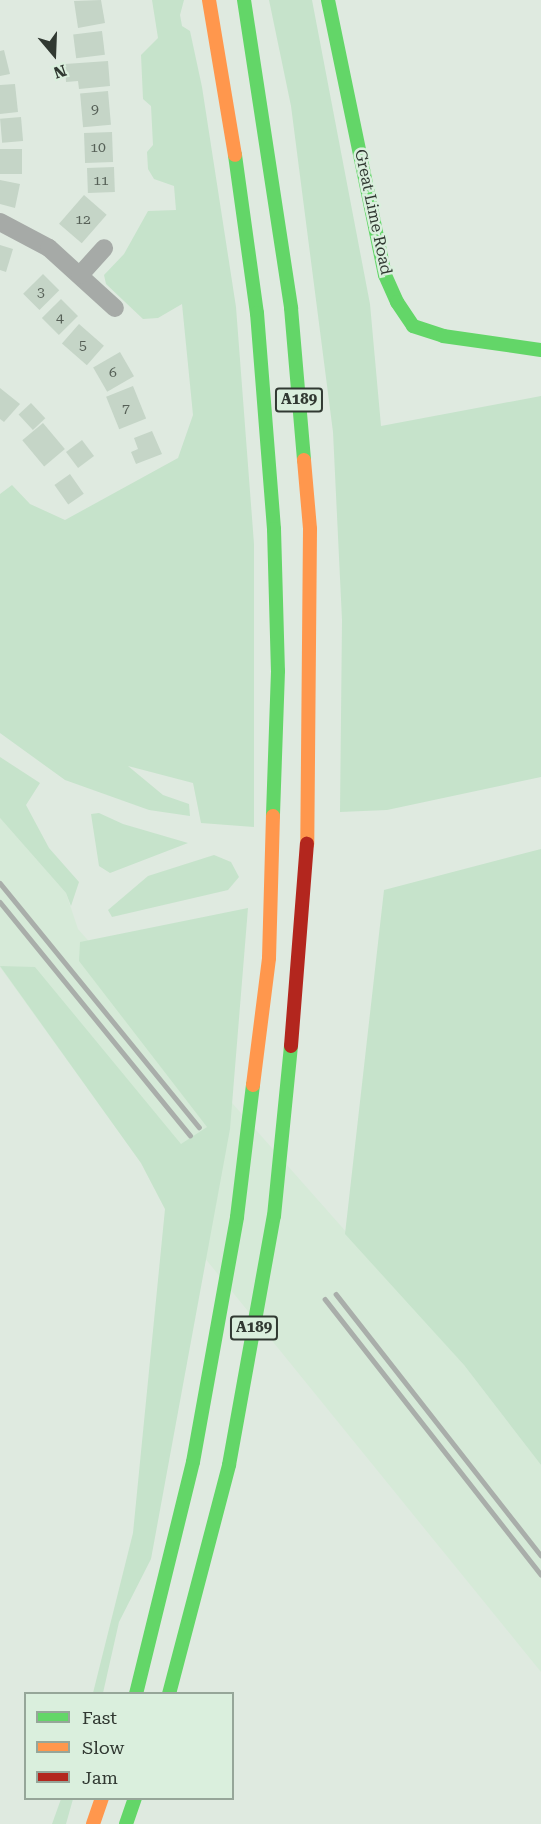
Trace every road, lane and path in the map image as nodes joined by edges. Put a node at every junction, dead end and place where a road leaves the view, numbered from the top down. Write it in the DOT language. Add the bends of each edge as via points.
graph roads {
  1 [pos="209,0"];
  2 [pos="244,0"];
  3 [pos="328,0"];
  4 [pos="0,222"];
  5 [pos="104,248"];
  6 [pos="80,275"];
  7 [pos="115,308"];
  8 [pos="541,350"];
  9 [pos="136,1692"];
  10 [pos="170,1692"];
  11 [pos="101,1800"];
  12 [pos="134,1800"];
  13 [pos="93,1824"];
  14 [pos="126,1824"];
  1 -- 9 [label="main road, A189" via="224,76 257,313 274,541 278,671 269,958 237,1217 193,1462"];
  2 -- 10 [label="main road, A189" via="258,68 291,308 310,529 309,803 300,956 274,1216 229,1465"];
  3 -- 8 [label="main road, Great Lime Road" via="386,275 397,302 413,326 433,333"];
  4 -- 6 [label="street" via="41,243"];
  5 -- 6 [label="street"];
  6 -- 7 [label="street"];
  11 -- 13 [label="main road"];
  12 -- 14 [label="main road"];
}
